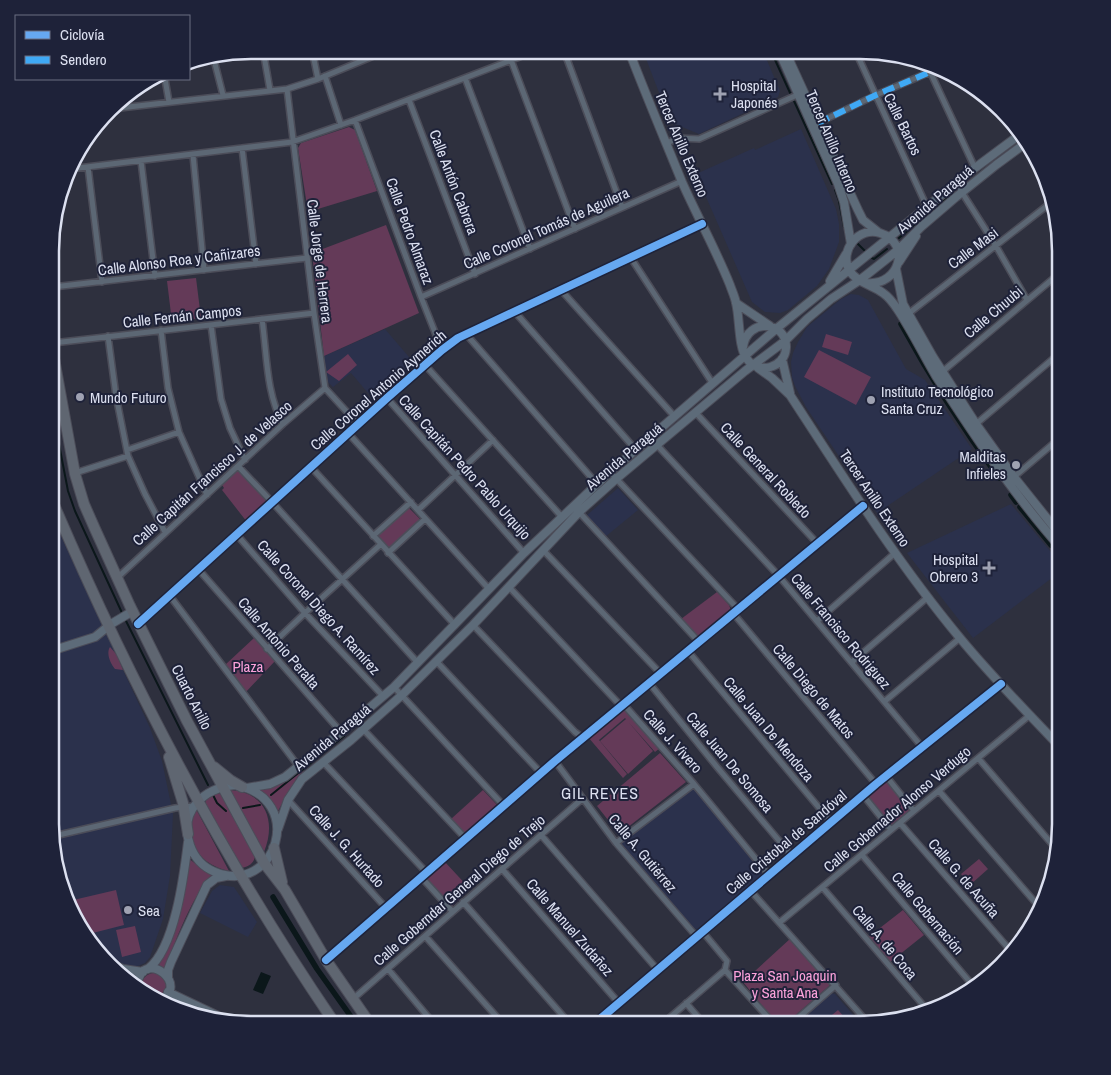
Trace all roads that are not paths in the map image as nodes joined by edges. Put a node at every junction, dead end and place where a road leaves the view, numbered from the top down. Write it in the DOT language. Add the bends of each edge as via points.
graph roads {
  1 [pos="265,59"];
  2 [pos="314,59"];
  3 [pos="365,59"];
  4 [pos="567,59"];
  5 [pos="632,59"];
  6 [pos="785,59"];
  7 [pos="786,59"];
  8 [pos="859,59"];
  9 [pos="512,60"];
  10 [pos="214,62"];
  11 [pos="930,72"];
  12 [pos="325,76"];
  13 [pos="318,78"];
  14 [pos="465,78"];
  15 [pos="164,80"];
  16 [pos="287,89"];
  17 [pos="270,90"];
  18 [pos="223,95"];
  19 [pos="797,95"];
  20 [pos="876,95"];
  21 [pos="409,100"];
  22 [pos="169,102"];
  23 [pos="123,107"];
  24 [pos="355,120"];
  25 [pos="818,123"];
  26 [pos="341,125"];
  27 [pos="1016,138"];
  28 [pos="292,142"];
  29 [pos="667,143"];
  30 [pos="1021,146"];
  31 [pos="242,148"];
  32 [pos="830,150"];
  33 [pos="193,155"];
  34 [pos="141,161"];
  35 [pos="88,166"];
  36 [pos="77,167"];
  37 [pos="975,168"];
  38 [pos="682,181"];
  39 [pos="956,183"];
  40 [pos="963,192"];
  41 [pos="927,206"];
  42 [pos="1047,206"];
  43 [pos="622,207"];
  44 [pos="702,224"];
  45 [pos="921,227"];
  46 [pos="575,229"];
  47 [pos="878,232"];
  48 [pos="889,238"];
  49 [pos="996,246"];
  50 [pos="849,247"];
  51 [pos="530,248"];
  52 [pos="898,250"];
  53 [pos="307,258"];
  54 [pos="631,258"];
  55 [pos="256,264"];
  56 [pos="897,266"];
  57 [pos="204,270"];
  58 [pos="849,270"];
  59 [pos="475,274"];
  60 [pos="155,276"];
  61 [pos="1052,279"];
  62 [pos="102,282"];
  63 [pos="866,283"];
  64 [pos="852,285"];
  65 [pos="59,287"];
  66 [pos="826,288"];
  67 [pos="561,290"];
  68 [pos="421,297"];
  69 [pos="1027,300"];
  70 [pos="736,302"];
  71 [pos="314,312"];
  72 [pos="515,312"];
  73 [pos="908,314"];
  74 [pos="262,319"];
  75 [pos="211,325"];
  76 [pos="773,327"];
  77 [pos="161,330"];
  78 [pos="466,334"];
  79 [pos="108,336"];
  80 [pos="785,341"];
  81 [pos="59,342"];
  82 [pos="743,347"];
  83 [pos="442,350"];
  84 [pos="921,351"];
  85 [pos="744,355"];
  86 [pos="782,359"];
  87 [pos="1052,360"];
  88 [pos="425,365"];
  89 [pos="756,367"];
  90 [pos="942,372"];
  91 [pos="713,384"];
  92 [pos="59,386"];
  93 [pos="325,388"];
  94 [pos="790,395"];
  95 [pos="387,398"];
  96 [pos="696,413"];
  97 [pos="675,417"];
  98 [pos="284,424"];
  99 [pos="358,424"];
  100 [pos="976,424"];
  101 [pos="179,432"];
  102 [pos="350,434"];
  103 [pos="493,440"];
  104 [pos="988,440"];
  105 [pos="657,445"];
  106 [pos="1052,445"];
  107 [pos="636,450"];
  108 [pos="127,453"];
  109 [pos="245,460"];
  110 [pos="238,466"];
  111 [pos="311,467"];
  112 [pos="610,472"];
  113 [pos="75,474"];
  114 [pos="455,476"];
  115 [pos="1014,477"];
  116 [pos="616,479"];
  117 [pos="597,484"];
  118 [pos="207,495"];
  119 [pos="1023,501"];
  120 [pos="272,502"];
  121 [pos="411,502"];
  122 [pos="863,506"];
  123 [pos="418,510"];
  124 [pos="579,512"];
  125 [pos="59,514"];
  126 [pos="562,517"];
  127 [pos="425,519"];
  128 [pos="1052,525"];
  129 [pos="1052,526"];
  130 [pos="166,532"];
  131 [pos="237,535"];
  132 [pos="373,536"];
  133 [pos="1052,537"];
  134 [pos="817,543"];
  135 [pos="380,545"];
  136 [pos="543,550"];
  137 [pos="388,553"];
  138 [pos="524,553"];
  139 [pos="896,553"];
  140 [pos="199,570"];
  141 [pos="778,575"];
  142 [pos="117,578"];
  143 [pos="342,580"];
  144 [pos="509,587"];
  145 [pos="489,589"];
  146 [pos="170,596"];
  147 [pos="928,597"];
  148 [pos="738,609"];
  149 [pos="305,612"];
  150 [pos="733,613"];
  151 [pos="128,614"];
  152 [pos="817,621"];
  153 [pos="112,623"];
  154 [pos="138,624"];
  155 [pos="455,625"];
  156 [pos="473,625"];
  157 [pos="960,638"];
  158 [pos="700,642"];
  159 [pos="59,648"];
  160 [pos="267,649"];
  161 [pos="688,651"];
  162 [pos="436,661"];
  163 [pos="852,662"];
  164 [pos="418,663"];
  165 [pos="661,674"];
  166 [pos="650,684"];
  167 [pos="1001,684"];
  168 [pos="394,686"];
  169 [pos="402,695"];
  170 [pos="383,696"];
  171 [pos="885,702"];
  172 [pos="621,706"];
  173 [pos="1030,715"];
  174 [pos="363,729"];
  175 [pos="341,732"];
  176 [pos="164,737"];
  177 [pos="583,738"];
  178 [pos="1052,738"];
  179 [pos="922,748"];
  180 [pos="978,758"];
  181 [pos="555,761"];
  182 [pos="323,762"];
  183 [pos="210,764"];
  184 [pos="299,767"];
  185 [pos="541,773"];
  186 [pos="886,776"];
  187 [pos="694,784"];
  188 [pos="876,784"];
  189 [pos="223,786"];
  190 [pos="244,787"];
  191 [pos="939,791"];
  192 [pos="863,795"];
  193 [pos="582,799"];
  194 [pos="288,800"];
  195 [pos="192,804"];
  196 [pos="503,805"];
  197 [pos="914,811"];
  198 [pos="831,822"];
  199 [pos="900,823"];
  200 [pos="278,829"];
  201 [pos="891,830"];
  202 [pos="59,835"];
  203 [pos="541,835"];
  204 [pos="188,836"];
  205 [pos="466,839"];
  206 [pos="616,843"];
  207 [pos="1051,844"];
  208 [pos="274,848"];
  209 [pos="862,855"];
  210 [pos="792,856"];
  211 [pos="264,863"];
  212 [pos="502,869"];
  213 [pos="427,873"];
  214 [pos="229,875"];
  215 [pos="240,875"];
  216 [pos="769,875"];
  217 [pos="422,878"];
  218 [pos="823,888"];
  219 [pos="285,890"];
  220 [pos="750,890"];
  221 [pos="463,902"];
  222 [pos="1035,904"];
  223 [pos="387,909"];
  224 [pos="452,911"];
  225 [pos="780,922"];
  226 [pos="702,931"];
  227 [pos="425,936"];
  228 [pos="696,936"];
  229 [pos="1008,947"];
  230 [pos="326,960"];
  231 [pos="388,969"];
  232 [pos="657,969"];
  233 [pos="125,970"];
  234 [pos="725,970"];
  235 [pos="146,971"];
  236 [pos="168,978"];
  237 [pos="138,980"];
  238 [pos="970,982"];
  239 [pos="836,985"];
  240 [pos="168,992"];
  241 [pos="165,997"];
  242 [pos="353,999"];
  243 [pos="618,1002"];
  244 [pos="686,1003"];
  245 [pos="923,1006"];
  246 [pos="211,1012"];
  247 [pos="330,1016"];
  248 [pos="365,1016"];
  249 [pos="427,1016"];
  250 [pos="496,1016"];
  251 [pos="563,1016"];
  252 [pos="602,1016"];
  253 [pos="671,1016"];
  254 [pos="697,1016"];
  255 [pos="767,1016"];
  256 [pos="800,1016"];
  257 [pos="862,1016"];
  1 -- 17 [label="street"];
  2 -- 13 [label="street"];
  3 -- 12 [label="street"];
  4 -- 43 [label="street"];
  5 -- 29 [label="main road, Tercer Anillo Externo"];
  6 -- 19 [label="main road, Tercer Anillo Interno"];
  7 -- 25 [label="main road, Tercer Anillo Interno"];
  8 -- 20 [label="street, Calle Bartos"];
  9 -- 14 [label="street"];
  9 -- 46 [label="street"];
  10 -- 18 [label="street"];
  11 -- 20 [label="street"];
  11 -- 37 [label="street"];
  12 -- 13 [label="street"];
  12 -- 26 [label="street"];
  13 -- 16 [label="street"];
  14 -- 21 [label="street"];
  14 -- 51 [label="street"];
  15 -- 22 [label="street"];
  16 -- 17 [label="street"];
  16 -- 28 [label="street, Calle Jorge de Herrera"];
  17 -- 18 [label="street"];
  18 -- 22 [label="street"];
  19 -- 29 [label="street" via="699,139 678,138"];
  19 -- 32 [label="main road" via="804,100"];
  19 -- 50 [label="main road, Tercer Anillo Interno" via="838,184 844,202"];
  20 -- 25 [label="street"];
  20 -- 41 [label="street, Calle Bartos"];
  21 -- 24 [label="street"];
  21 -- 59 [label="street, Calle Antón Cabrera"];
  22 -- 23 [label="street"];
  24 -- 26 [label="street"];
  24 -- 68 [label="street, Calle Pedro Almaraz"];
  25 -- 32 [label="main road, Tercer Anillo Interno"];
  26 -- 28 [label="street"];
  27 -- 37 [label="main road, Avenida Paraguá"];
  28 -- 31 [label="street"];
  28 -- 53 [label="street, Calle Jorge de Herrera"];
  29 -- 38 [label="main road, Tercer Anillo Externo"];
  30 -- 40 [label="main road, Avenida Paraguá"];
  31 -- 33 [label="street"];
  31 -- 55 [label="street"];
  32 -- 47 [label="main road, Tercer Anillo Interno" via="863,220"];
  33 -- 34 [label="street"];
  33 -- 57 [label="street"];
  34 -- 35 [label="street"];
  34 -- 60 [label="street"];
  35 -- 36 [label="street"];
  35 -- 62 [label="street"];
  37 -- 39 [label="main road, Avenida Paraguá"];
  38 -- 43 [label="street, Calle Coronel Tomás de Aguilera"];
  38 -- 44 [label="main road, Tercer Anillo Externo"];
  39 -- 40 [label="street"];
  39 -- 41 [label="main road, Avenida Paraguá"];
  40 -- 45 [label="main road, Avenida Paraguá"];
  40 -- 49 [label="street"];
  41 -- 48 [label="main road, Avenida Paraguá"];
  42 -- 49 [label="street, Calle Masi"];
  43 -- 46 [label="street, Calle Coronel Tomás de Aguilera"];
  44 -- 54 [label="street, Calle Coronel Antonio Aymerich"];
  44 -- 70 [label="main road, Tercer Anillo Externo"];
  45 -- 52 [label="main road, Avenida Paraguá"];
  45 -- 56 [label="main road"];
  46 -- 51 [label="street, Calle Coronel Tomás de Aguilera"];
  47 -- 48 [label="main road, Tercer Anillo Interno"];
  47 -- 50 [label="main road" via="862,234"];
  48 -- 52 [label="main road, Tercer Anillo Interno"];
  48 -- 58 [label="main road, Avenida Paraguá"];
  49 -- 69 [label="street"];
  49 -- 73 [label="street, Calle Masi"];
  50 -- 58 [label="main road, Tercer Anillo Interno" via="846,257"];
  50 -- 66 [label="main road"];
  51 -- 59 [label="street, Calle Coronel Tomás de Aguilera"];
  52 -- 56 [label="main road"];
  52 -- 63 [label="main road, Avenida Paraguá"];
  53 -- 55 [label="street, Calle Alonso Roa y Cañizares"];
  53 -- 71 [label="street, Calle Jorge de Herrera"];
  54 -- 67 [label="street, Calle Coronel Antonio Aymerich"];
  54 -- 91 [label="street"];
  55 -- 57 [label="street, Calle Alonso Roa y Cañizares"];
  56 -- 63 [label="main road" via="892,275 881,283"];
  56 -- 73 [label="main road" via="899,290"];
  57 -- 60 [label="street, Calle Alonso Roa y Cañizares"];
  58 -- 63 [label="main road"];
  58 -- 66 [label="main road, Avenida Paraguá"];
  59 -- 68 [label="street, Calle Coronel Tomás de Aguilera"];
  60 -- 62 [label="street, Calle Alonso Roa y Cañizares"];
  61 -- 69 [label="street, Calle Chuubi"];
  62 -- 65 [label="street, Calle Alonso Roa y Cañizares"];
  63 -- 64 [label="main road"];
  63 -- 64 [label="main road, Avenida Paraguá"];
  63 -- 84 [label="main road" via="888,297"];
  64 -- 80 [label="main road, Avenida Paraguá" via="806,319"];
  66 -- 76 [label="main road, Avenida Paraguá"];
  67 -- 72 [label="street, Calle Coronel Antonio Aymerich"];
  67 -- 97 [label="street"];
  68 -- 83 [label="street, Calle Pedro Almaraz"];
  69 -- 90 [label="street, Calle Chuubi"];
  70 -- 76 [label="main road"];
  70 -- 82 [label="main road, Tercer Anillo Externo"];
  71 -- 74 [label="street, Calle Fernán Campos"];
  71 -- 93 [label="street, Calle Jorge de Herrera"];
  72 -- 78 [label="street, Calle Coronel Antonio Aymerich"];
  72 -- 107 [label="street"];
  73 -- 90 [label="main road"];
  74 -- 75 [label="street, Calle Fernán Campos"];
  74 -- 98 [label="street" via="271,392 277,414"];
  75 -- 77 [label="street, Calle Fernán Campos"];
  75 -- 109 [label="street" via="221,399"];
  76 -- 80 [label="main road"];
  76 -- 82 [label="main road" via="759,326 749,332"];
  76 -- 85 [label="main road, Avenida Paraguá"];
  77 -- 79 [label="street, Calle Fernán Campos"];
  77 -- 101 [label="street" via="168,388"];
  78 -- 83 [label="street, Calle Coronel Antonio Aymerich"];
  78 -- 117 [label="street"];
  79 -- 81 [label="street, Calle Fernán Campos"];
  79 -- 108 [label="street"];
  80 -- 86 [label="main road"];
  80 -- 89 [label="main road, Avenida Paraguá"];
  82 -- 85 [label="main road, Tercer Anillo Externo"];
  83 -- 88 [label="street, Calle Coronel Antonio Aymerich"];
  84 -- 100 [label="main road"];
  84 -- 119 [label="main road"];
  85 -- 89 [label="main road, Tercer Anillo Externo"];
  85 -- 91 [label="main road, Avenida Paraguá"];
  86 -- 89 [label="main road" via="768,368"];
  86 -- 94 [label="main road, Tercer Anillo Externo"];
  87 -- 100 [label="street"];
  88 -- 95 [label="street, Calle Coronel Antonio Aymerich"];
  88 -- 103 [label="street"];
  89 -- 94 [label="main road, Tercer Anillo Externo"];
  89 -- 96 [label="main road, Avenida Paraguá"];
  90 -- 100 [label="main road"];
  91 -- 97 [label="main road, Avenida Paraguá"];
  92 -- 113 [label="highway, Cuarto Anillo"];
  93 -- 98 [label="street, Calle Capitán Francisco J. de Velasco"];
  93 -- 99 [label="street"];
  94 -- 122 [label="main road, Tercer Anillo Externo"];
  95 -- 99 [label="street, Calle Coronel Antonio Aymerich"];
  95 -- 114 [label="street, Calle Capitán Pedro Pablo Urquijo"];
  96 -- 105 [label="main road, Avenida Paraguá"];
  96 -- 134 [label="street, Calle General Robledo"];
  97 -- 107 [label="main road, Avenida Paraguá"];
  98 -- 109 [label="street, Calle Capitán Francisco J. de Velasco"];
  99 -- 102 [label="street, Calle Coronel Antonio Aymerich"];
  100 -- 104 [label="main road"];
  101 -- 108 [label="street"];
  101 -- 118 [label="street"];
  102 -- 111 [label="street, Calle Coronel Antonio Aymerich"];
  102 -- 121 [label="street"];
  103 -- 114 [label="street"];
  103 -- 126 [label="street"];
  104 -- 115 [label="main road"];
  104 -- 119 [label="main road" via="1025,495"];
  105 -- 116 [label="main road, Avenida Paraguá"];
  105 -- 141 [label="street, Calle Francisco Rodriguez"];
  106 -- 115 [label="street"];
  107 -- 112 [label="main road, Avenida Paraguá"];
  108 -- 113 [label="street"];
  108 -- 130 [label="street"];
  109 -- 110 [label="street, Calle Capitán Francisco J. de Velasco"];
  110 -- 118 [label="street, Calle Capitán Francisco J. de Velasco"];
  110 -- 120 [label="street"];
  111 -- 120 [label="street, Calle Coronel Antonio Aymerich"];
  111 -- 132 [label="street"];
  112 -- 116 [label="street"];
  112 -- 117 [label="main road, Avenida Paraguá"];
  113 -- 142 [label="highway, Cuarto Anillo" via="84,504"];
  114 -- 123 [label="street"];
  114 -- 138 [label="street, Calle Capitán Pedro Pablo Urquijo"];
  115 -- 128 [label="main road"];
  116 -- 124 [label="main road, Avenida Paraguá"];
  116 -- 148 [label="street"];
  117 -- 126 [label="main road, Avenida Paraguá"];
  118 -- 130 [label="street, Calle Capitán Francisco J. de Velasco"];
  119 -- 129 [label="main road" via="1031,502"];
  119 -- 133 [label="main road"];
  120 -- 131 [label="street, Calle Coronel Antonio Aymerich"];
  120 -- 143 [label="street"];
  121 -- 123 [label="street"];
  121 -- 132 [label="street"];
  122 -- 134 [label="street"];
  122 -- 139 [label="main road, Tercer Anillo Externo"];
  123 -- 127 [label="street"];
  124 -- 136 [label="main road, Avenida Paraguá"];
  124 -- 158 [label="street"];
  125 -- 153 [label="highway"];
  126 -- 138 [label="main road, Avenida Paraguá"];
  127 -- 137 [label="street"];
  127 -- 145 [label="street"];
  130 -- 142 [label="street, Calle Capitán Francisco J. de Velasco"];
  131 -- 140 [label="street, Calle Coronel Antonio Aymerich"];
  131 -- 149 [label="street, Calle Coronel Diego A. Ramírez"];
  132 -- 135 [label="street"];
  134 -- 141 [label="street"];
  135 -- 137 [label="street"];
  135 -- 143 [label="street"];
  136 -- 144 [label="main road, Avenida Paraguá"];
  136 -- 165 [label="street"];
  137 -- 155 [label="street"];
  138 -- 145 [label="main road, Avenida Paraguá"];
  139 -- 147 [label="main road, Tercer Anillo Externo"];
  139 -- 152 [label="street"];
  140 -- 146 [label="street, Calle Coronel Antonio Aymerich"];
  140 -- 160 [label="street, Calle Antonio Peralta"];
  141 -- 148 [label="street"];
  141 -- 152 [label="street, Calle Francisco Rodriguez"];
  142 -- 151 [label="highway, Cuarto Anillo"];
  143 -- 149 [label="street"];
  143 -- 164 [label="street"];
  144 -- 156 [label="main road, Avenida Paraguá"];
  144 -- 172 [label="street, Calle J. Vivero"];
  145 -- 155 [label="main road, Avenida Paraguá"];
  146 -- 154 [label="street, Calle Coronel Antonio Aymerich"];
  146 -- 184 [label="street"];
  147 -- 157 [label="main road, Tercer Anillo Externo"];
  147 -- 163 [label="street"];
  148 -- 150 [label="street"];
  149 -- 160 [label="street"];
  149 -- 170 [label="street, Calle Coronel Diego A. Ramírez"];
  150 -- 158 [label="street"];
  150 -- 188 [label="street, Calle Diego de Matos"];
  151 -- 153 [label="main road"];
  151 -- 154 [label="highway, Cuarto Anillo"];
  152 -- 163 [label="street, Calle Francisco Rodriguez"];
  153 -- 159 [label="main road" via="95,637"];
  153 -- 176 [label="highway"];
  154 -- 183 [label="highway, Cuarto Anillo"];
  155 -- 164 [label="main road, Avenida Paraguá"];
  156 -- 162 [label="main road, Avenida Paraguá"];
  156 -- 177 [label="street"];
  157 -- 167 [label="main road, Tercer Anillo Externo"];
  157 -- 171 [label="street"];
  158 -- 161 [label="street"];
  160 -- 175 [label="street, Calle Antonio Peralta"];
  161 -- 165 [label="street"];
  161 -- 198 [label="street, Calle Juan De Mendoza"];
  162 -- 169 [label="main road, Avenida Paraguá"];
  162 -- 185 [label="street"];
  163 -- 171 [label="street, Calle Francisco Rodriguez"];
  164 -- 168 [label="main road, Avenida Paraguá"];
  165 -- 166 [label="street"];
  166 -- 172 [label="street"];
  166 -- 210 [label="street, Calle Juan De Somosa"];
  167 -- 173 [label="main road, Tercer Anillo Externo"];
  167 -- 179 [label="street, Calle Cristobal de Sandóval"];
  168 -- 169 [label="street"];
  168 -- 170 [label="main road, Avenida Paraguá"];
  169 -- 174 [label="main road, Avenida Paraguá"];
  169 -- 196 [label="street"];
  170 -- 175 [label="main road, Avenida Paraguá"];
  171 -- 179 [label="street, Calle Francisco Rodriguez"];
  172 -- 177 [label="street"];
  172 -- 187 [label="street, Calle J. Vivero" via="626,707"];
  173 -- 178 [label="main road, Tercer Anillo Externo"];
  173 -- 180 [label="street, Calle Gobernador Alonso Verdugo"];
  174 -- 182 [label="main road, Avenida Paraguá"];
  174 -- 205 [label="street"];
  175 -- 184 [label="main road, Avenida Paraguá"];
  176 -- 195 [label="highway"];
  176 -- 195 [label="highway"];
  177 -- 181 [label="street"];
  179 -- 186 [label="street, Calle Cristobal de Sandóval"];
  180 -- 191 [label="street, Calle Gobernador Alonso Verdugo"];
  180 -- 207 [label="street"];
  181 -- 185 [label="street"];
  181 -- 193 [label="street, Calle A. Gutiérrez"];
  182 -- 194 [label="main road, Avenida Paraguá" via="302,779"];
  182 -- 213 [label="street"];
  183 -- 189 [label="highway, Cuarto Anillo"];
  183 -- 190 [label="highway"];
  184 -- 190 [label="main road, Avenida Paraguá" via="270,784"];
  185 -- 196 [label="street"];
  186 -- 188 [label="street, Calle Cristobal de Sandóval"];
  186 -- 197 [label="street"];
  187 -- 206 [label="street"];
  187 -- 216 [label="street, Calle J. Vivero"];
  188 -- 192 [label="street, Calle Cristobal de Sandóval"];
  189 -- 190 [label="main road, Avenida Paraguá"];
  189 -- 195 [label="main road"];
  189 -- 211 [label="highway, Cuarto Anillo"];
  190 -- 200 [label="main road" via="259,794 269,804 276,816"];
  191 -- 197 [label="street, Calle Gobernador Alonso Verdugo"];
  191 -- 222 [label="street"];
  192 -- 198 [label="street, Calle Cristobal de Sandóval"];
  192 -- 201 [label="street"];
  193 -- 203 [label="street, Calle Goberndar General Diego de Trejo"];
  193 -- 206 [label="street, Calle A. Gutiérrez"];
  194 -- 200 [label="main road, Avenida Paraguá"];
  194 -- 223 [label="street, Calle J. G. Hurtado"];
  195 -- 202 [label="street"];
  195 -- 204 [label="highway"];
  195 -- 215 [label="highway"];
  196 -- 205 [label="street"];
  197 -- 199 [label="street, Calle Gobernador Alonso Verdugo"];
  198 -- 210 [label="street, Calle Cristobal de Sandóval"];
  199 -- 201 [label="street, Calle Gobernador Alonso Verdugo"];
  199 -- 229 [label="street, Calle G. de Acuña"];
  200 -- 208 [label="main road, Avenida Paraguá"];
  201 -- 209 [label="street, Calle Gobernador Alonso Verdugo"];
  203 -- 212 [label="street, Calle Goberndar General Diego de Trejo"];
  203 -- 232 [label="street"];
  204 -- 214 [label="main road" via="200,862 213,871"];
  204 -- 235 [label="main road" via="182,886 172,923 159,958"];
  205 -- 213 [label="street"];
  206 -- 228 [label="street, Calle A. Gutiérrez"];
  208 -- 211 [label="main road"];
  208 -- 219 [label="highway"];
  209 -- 218 [label="street, Calle Gobernador Alonso Verdugo"];
  209 -- 238 [label="street, Calle Gobernación"];
  210 -- 216 [label="street, Calle Cristobal de Sandóval"];
  211 -- 215 [label="main road"];
  211 -- 219 [label="highway, Cuarto Anillo"];
  212 -- 221 [label="street, Calle Goberndar General Diego de Trejo"];
  212 -- 243 [label="street, Calle Manuel Zudañez"];
  213 -- 217 [label="street"];
  214 -- 215 [label="main road"];
  214 -- 236 [label="main road" via="216,878 207,885 171,962"];
  215 -- 247 [label="highway"];
  216 -- 220 [label="street, Calle Cristobal de Sandóval"];
  217 -- 223 [label="street"];
  217 -- 224 [label="street"];
  218 -- 225 [label="street, Calle Gobernador Alonso Verdugo"];
  218 -- 245 [label="street, Calle A. de Coca"];
  219 -- 230 [label="highway, Cuarto Anillo"];
  220 -- 225 [label="street"];
  220 -- 226 [label="street, Calle Cristobal de Sandóval"];
  221 -- 224 [label="street, Calle Goberndar General Diego de Trejo"];
  221 -- 251 [label="street"];
  223 -- 230 [label="street"];
  224 -- 227 [label="street, Calle Goberndar General Diego de Trejo"];
  225 -- 239 [label="street"];
  226 -- 228 [label="street, Calle Cristobal de Sandóval"];
  226 -- 234 [label="street" via="727,961"];
  227 -- 231 [label="street, Calle Goberndar General Diego de Trejo"];
  227 -- 250 [label="street"];
  228 -- 232 [label="street, Calle Cristobal de Sandóval"];
  230 -- 242 [label="highway, Cuarto Anillo"];
  231 -- 242 [label="street, Calle Goberndar General Diego de Trejo"];
  231 -- 249 [label="street"];
  232 -- 243 [label="street, Calle Cristobal de Sandóval"];
  233 -- 235 [label="main road"];
  234 -- 244 [label="street"];
  234 -- 255 [label="street"];
  235 -- 236 [label="main road" via="160,970"];
  235 -- 237 [label="main road"];
  236 -- 240 [label="main road"];
  239 -- 256 [label="street"];
  239 -- 257 [label="street"];
  240 -- 241 [label="main road"];
  240 -- 246 [label="main road"];
  242 -- 248 [label="highway, Cuarto Anillo"];
  243 -- 252 [label="street, Calle Cristobal de Sandóval"];
  244 -- 253 [label="street"];
  244 -- 254 [label="street"];
}
